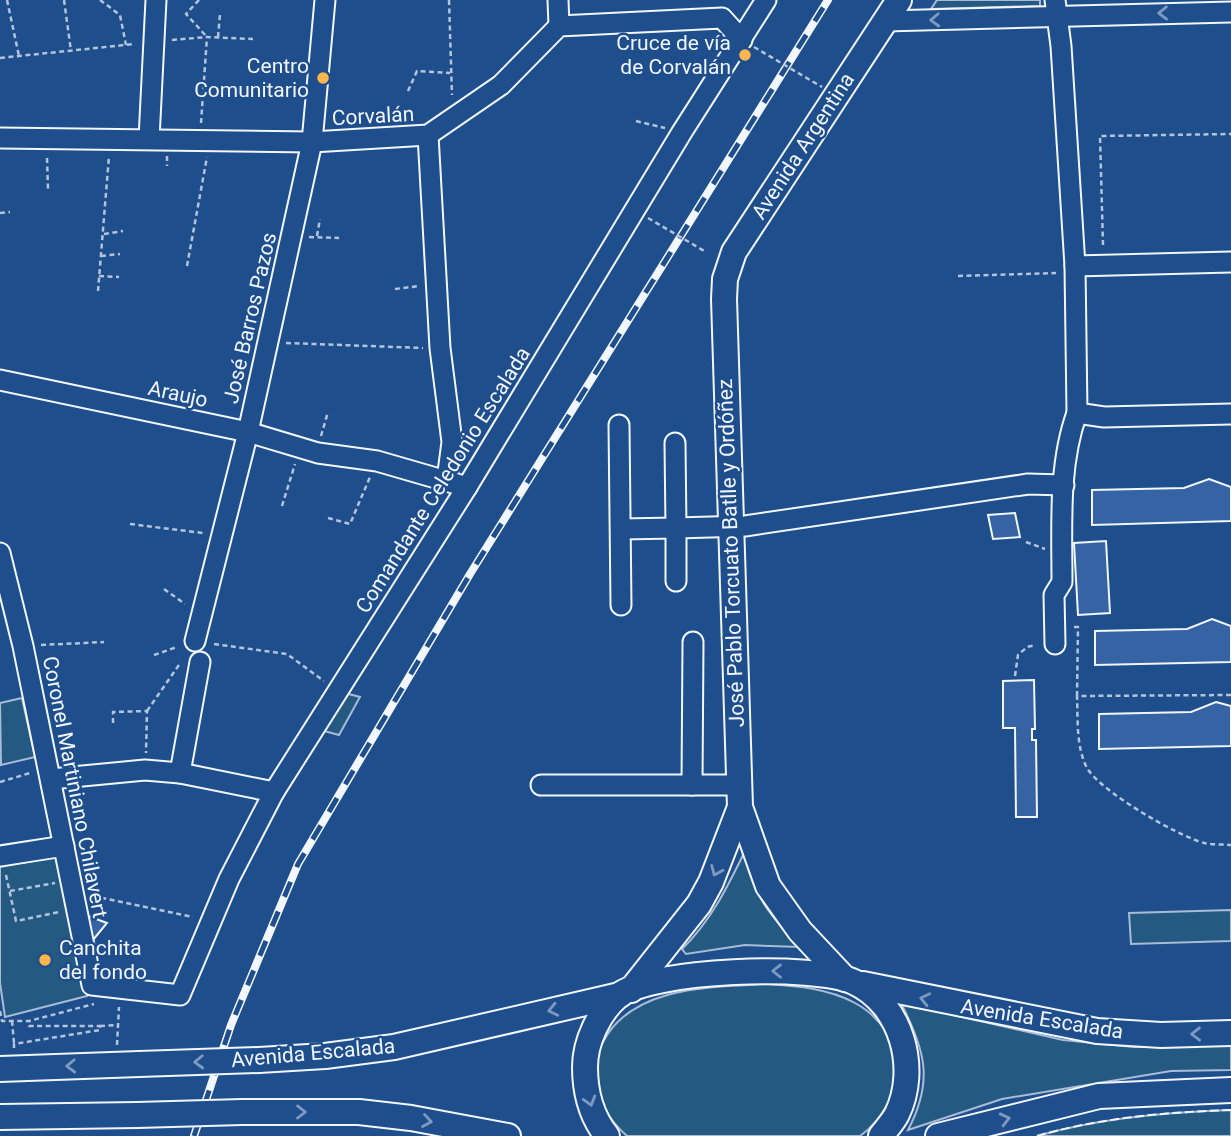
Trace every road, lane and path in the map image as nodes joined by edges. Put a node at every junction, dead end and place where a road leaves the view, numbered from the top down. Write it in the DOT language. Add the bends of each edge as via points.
graph roads {
  1 [pos="7,0"];
  2 [pos="64,0"];
  3 [pos="100,0"];
  4 [pos="156,0"];
  5 [pos="200,0"];
  6 [pos="325,0"];
  7 [pos="449,0"];
  8 [pos="558,0"];
  9 [pos="766,0"];
  10 [pos="899,0"];
  11 [pos="1055,7"];
  12 [pos="722,9"];
  13 [pos="1231,12"];
  14 [pos="220,14"];
  15 [pos="885,22"];
  16 [pos="559,26"];
  17 [pos="207,37"];
  18 [pos="218,37"];
  19 [pos="253,39"];
  20 [pos="155,42"];
  21 [pos="748,43"];
  22 [pos="126,45"];
  23 [pos="71,51"];
  24 [pos="19,56"];
  25 [pos="0,58"];
  26 [pos="450,73"];
  27 [pos="822,87"];
  28 [pos="408,91"];
  29 [pos="454,118"];
  30 [pos="636,121"];
  31 [pos="682,132"];
  32 [pos="1231,134"];
  33 [pos="428,135"];
  34 [pos="47,137"];
  35 [pos="0,138"];
  36 [pos="110,139"];
  37 [pos="149,139"];
  38 [pos="205,140"];
  39 [pos="312,142"];
  40 [pos="48,189"];
  41 [pos="10,212"];
  42 [pos="0,213"];
  43 [pos="648,218"];
  44 [pos="320,219"];
  45 [pos="123,231"];
  46 [pos="104,234"];
  47 [pos="292,236"];
  48 [pos="317,237"];
  49 [pos="339,238"];
  50 [pos="1103,245"];
  51 [pos="706,252"];
  52 [pos="120,254"];
  53 [pos="101,256"];
  54 [pos="1231,262"];
  55 [pos="187,266"];
  56 [pos="1075,266"];
  57 [pos="99,276"];
  58 [pos="958,276"];
  59 [pos="119,277"];
  60 [pos="437,284"];
  61 [pos="395,289"];
  62 [pos="98,291"];
  63 [pos="724,299"];
  64 [pos="268,343"];
  65 [pos="440,348"];
  66 [pos="0,380"];
  67 [pos="328,412"];
  68 [pos="1077,413"];
  69 [pos="1231,414"];
  70 [pos="619,425"];
  71 [pos="248,432"];
  72 [pos="675,443"];
  73 [pos="309,450"];
  74 [pos="377,461"];
  75 [pos="447,480"];
  76 [pos="1064,485"];
  77 [pos="467,487"];
  78 [pos="282,506"];
  79 [pos="328,518"];
  80 [pos="130,524"];
  81 [pos="723,527"];
  82 [pos="676,528"];
  83 [pos="621,529"];
  84 [pos="223,536"];
  85 [pos="0,553"];
  86 [pos="676,581"];
  87 [pos="164,589"];
  88 [pos="621,605"];
  89 [pos="202,615"];
  90 [pos="1054,636"];
  91 [pos="104,642"];
  92 [pos="195,642"];
  93 [pos="693,642"];
  94 [pos="23,646"];
  95 [pos="154,655"];
  96 [pos="200,662"];
  97 [pos="1016,676"];
  98 [pos="338,691"];
  99 [pos="1231,695"];
  100 [pos="1077,696"];
  101 [pos="147,711"];
  102 [pos="113,723"];
  103 [pos="145,770"];
  104 [pos="50,773"];
  105 [pos="180,773"];
  106 [pos="0,782"];
  107 [pos="541,785"];
  108 [pos="692,785"];
  109 [pos="274,792"];
  110 [pos="739,796"];
  111 [pos="1231,845"];
  112 [pos="64,846"];
  113 [pos="1,856"];
  114 [pos="10,891"];
  115 [pos="73,893"];
  116 [pos="210,920"];
  117 [pos="850,981"];
  118 [pos="104,988"];
  119 [pos="625,992"];
  120 [pos="119,1004"];
  121 [pos="0,1011"];
  122 [pos="12,1021"];
  123 [pos="29,1021"];
  124 [pos="118,1025"];
  125 [pos="100,1026"];
  126 [pos="1231,1033"];
  127 [pos="117,1042"];
  128 [pos="9,1060"];
  129 [pos="1231,1090"];
  130 [pos="0,1117"];
  131 [pos="509,1136"];
  132 [pos="607,1136"];
  133 [pos="881,1136"];
  134 [pos="938,1136"];
  1 -- 24 [label="path"];
  2 -- 23 [label="path"];
  3 -- 22 [label="path" via="120,15"];
  4 -- 20 [label="street"];
  5 -- 17 [label="path" via="186,15"];
  6 -- 39 [label="street, José Barros Pazos"];
  7 -- 26 [label="path"];
  8 -- 16 [label="street"];
  9 -- 21 [label="street, Comandante Celedonio Escalada"];
  10 -- 15 [label="main road, Avenida Argentina"];
  13 -- 11 [label="street, one-way"];
  11 -- 15 [label="street, one-way"];
  11 -- 56 [label="street"];
  12 -- 16 [label="street"];
  12 -- 21 [label="street"];
  14 -- 18 [label="path"];
  15 -- 63 [label="main road, Avenida Argentina" via="734,252"];
  16 -- 29 [label="street, Corvalán" via="501,85"];
  17 -- 18 [label="path"];
  17 -- 20 [label="path"];
  17 -- 38 [label="path"];
  18 -- 19 [label="path"];
  20 -- 22 [label="path"];
  20 -- 37 [label="street"];
  21 -- 27 [label="path, bridge"];
  21 -- 31 [label="street, Comandante Celedonio Escalada"];
  22 -- 23 [label="path"];
  23 -- 24 [label="path"];
  24 -- 25 [label="path"];
  26 -- 28 [label="path" via="417,71"];
  26 -- 29 [label="path"];
  29 -- 33 [label="street, Corvalán"];
  30 -- 31 [label="path"];
  31 -- 77 [label="street, Comandante Celedonio Escalada"];
  32 -- 50 [label="path" via="1100,136"];
  33 -- 39 [label="street, Corvalán"];
  33 -- 60 [label="street"];
  34 -- 35 [label="street, Corvalán"];
  34 -- 36 [label="street, Corvalán"];
  34 -- 40 [label="path"];
  36 -- 37 [label="street, Corvalán"];
  36 -- 46 [label="path"];
  37 -- 38 [label="street, Corvalán"];
  38 -- 39 [label="street, Corvalán"];
  38 -- 55 [label="path"];
  39 -- 47 [label="street, José Barros Pazos"];
  41 -- 42 [label="path"];
  43 -- 51 [label="path, bridge"];
  44 -- 48 [label="path"];
  45 -- 46 [label="path"];
  46 -- 53 [label="path"];
  47 -- 48 [label="path"];
  47 -- 64 [label="street, José Barros Pazos"];
  48 -- 49 [label="path"];
  52 -- 53 [label="path"];
  53 -- 57 [label="path"];
  54 -- 56 [label="street"];
  56 -- 58 [label="path" via="1061,273"];
  56 -- 68 [label="street"];
  57 -- 59 [label="path"];
  57 -- 62 [label="path"];
  60 -- 61 [label="path"];
  60 -- 65 [label="street"];
  63 -- 81 [label="main road, José Pablo Torcuato Batlle y Ordóñez" via="728,461"];
  64 -- 65 [label="path"];
  64 -- 71 [label="street, José Barros Pazos"];
  65 -- 75 [label="street" via="452,442"];
  66 -- 71 [label="street, Araujo"];
  67 -- 73 [label="path"];
  68 -- 69 [label="street" via="1104,417"];
  68 -- 76 [label="street"];
  70 -- 83 [label="street"];
  71 -- 73 [label="street, Araujo"];
  71 -- 84 [label="street, José Barros Pazos"];
  72 -- 82 [label="street"];
  73 -- 74 [label="street, Araujo"];
  73 -- 78 [label="path"];
  74 -- 75 [label="street, Araujo"];
  74 -- 79 [label="path" via="350,524"];
  75 -- 77 [label="street, Araujo"];
  76 -- 81 [label="street" via="1028,484"];
  76 -- 90 [label="street" via="1062,582 1054,595"];
  77 -- 98 [label="street, Comandante Celedonio Escalada"];
  80 -- 84 [label="path"];
  81 -- 82 [label="street"];
  81 -- 110 [label="main road, José Pablo Torcuato Batlle y Ordóñez"];
  82 -- 83 [label="street"];
  82 -- 86 [label="street"];
  83 -- 88 [label="street"];
  84 -- 89 [label="street, José Barros Pazos"];
  85 -- 94 [label="street, Coronel Martiniano Chilavert"];
  87 -- 89 [label="path"];
  89 -- 92 [label="street, José Barros Pazos"];
  90 -- 97 [label="path" via="1018,655"];
  90 -- 100 [label="path" via="1078,627"];
  91 -- 94 [label="path"];
  92 -- 95 [label="path"];
  92 -- 98 [label="path" via="287,654"];
  92 -- 101 [label="path"];
  93 -- 108 [label="street"];
  94 -- 104 [label="street, Coronel Martiniano Chilavert"];
  96 -- 105 [label="street"];
  98 -- 109 [label="street, Comandante Celedonio Escalada"];
  99 -- 100 [label="path"];
  100 -- 111 [label="path" via="1080,752 1098,781 1168,829 1205,843"];
  101 -- 102 [label="path" via="113,712"];
  101 -- 103 [label="path"];
  103 -- 104 [label="street"];
  103 -- 105 [label="street"];
  104 -- 106 [label="path"];
  104 -- 112 [label="street, Coronel Martiniano Chilavert"];
  105 -- 109 [label="street"];
  107 -- 108 [label="street"];
  108 -- 110 [label="street"];
  109 -- 116 [label="street, Comandante Celedonio Escalada"];
  110 -- 117 [label="main road, José Pablo Torcuato Batlle y Ordóñez" via="768,886 800,931"];
  110 -- 119 [label="main road, José Pablo Torcuato Batlle y Ordóñez, one-way" via="711,882 699,904"];
  112 -- 113 [label="street"];
  112 -- 115 [label="street, Coronel Martiniano Chilavert"];
  113 -- 114 [label="path"];
  114 -- 115 [label="path"];
  114 -- 115 [label="path" via="16,921"];
  115 -- 116 [label="path"];
  115 -- 118 [label="street, Coronel Martiniano Chilavert" via="92,985"];
  116 -- 118 [label="street, Comandante Celedonio Escalada" via="180,995"];
  117 -- 119 [label="main road, Avenida Escalada, one-way" via="791,971 737,971 684,977"];
  126 -- 117 [label="main road, Avenida Escalada, one-way" via="1097,1031"];
  117 -- 133 [label="main road, José Pablo Torcuato Batlle y Ordóñez" via="886,1009 898,1026 907,1055 906,1086 897,1115"];
  118 -- 123 [label="path" via="103,1003"];
  119 -- 128 [label="main road, Avenida Escalada, one-way, bridge" via="394,1047 325,1056 139,1064"];
  119 -- 132 [label="main road, José Pablo Torcuato Batlle y Ordóñez, one-way" via="597,1025 585,1061 585,1087 592,1111"];
  120 -- 124 [label="path"];
  121 -- 122 [label="path" via="2,1021"];
  122 -- 123 [label="path"];
  122 -- 128 [label="path"];
  123 -- 125 [label="path" via="29,1026"];
  124 -- 125 [label="path"];
  124 -- 127 [label="path"];
  125 -- 128 [label="path" via="100,1030"];
  134 -- 129 [label="main road, one-way" via="1099,1096"];
  130 -- 131 [label="main road, one-way, bridge" via="359,1112"];
}
